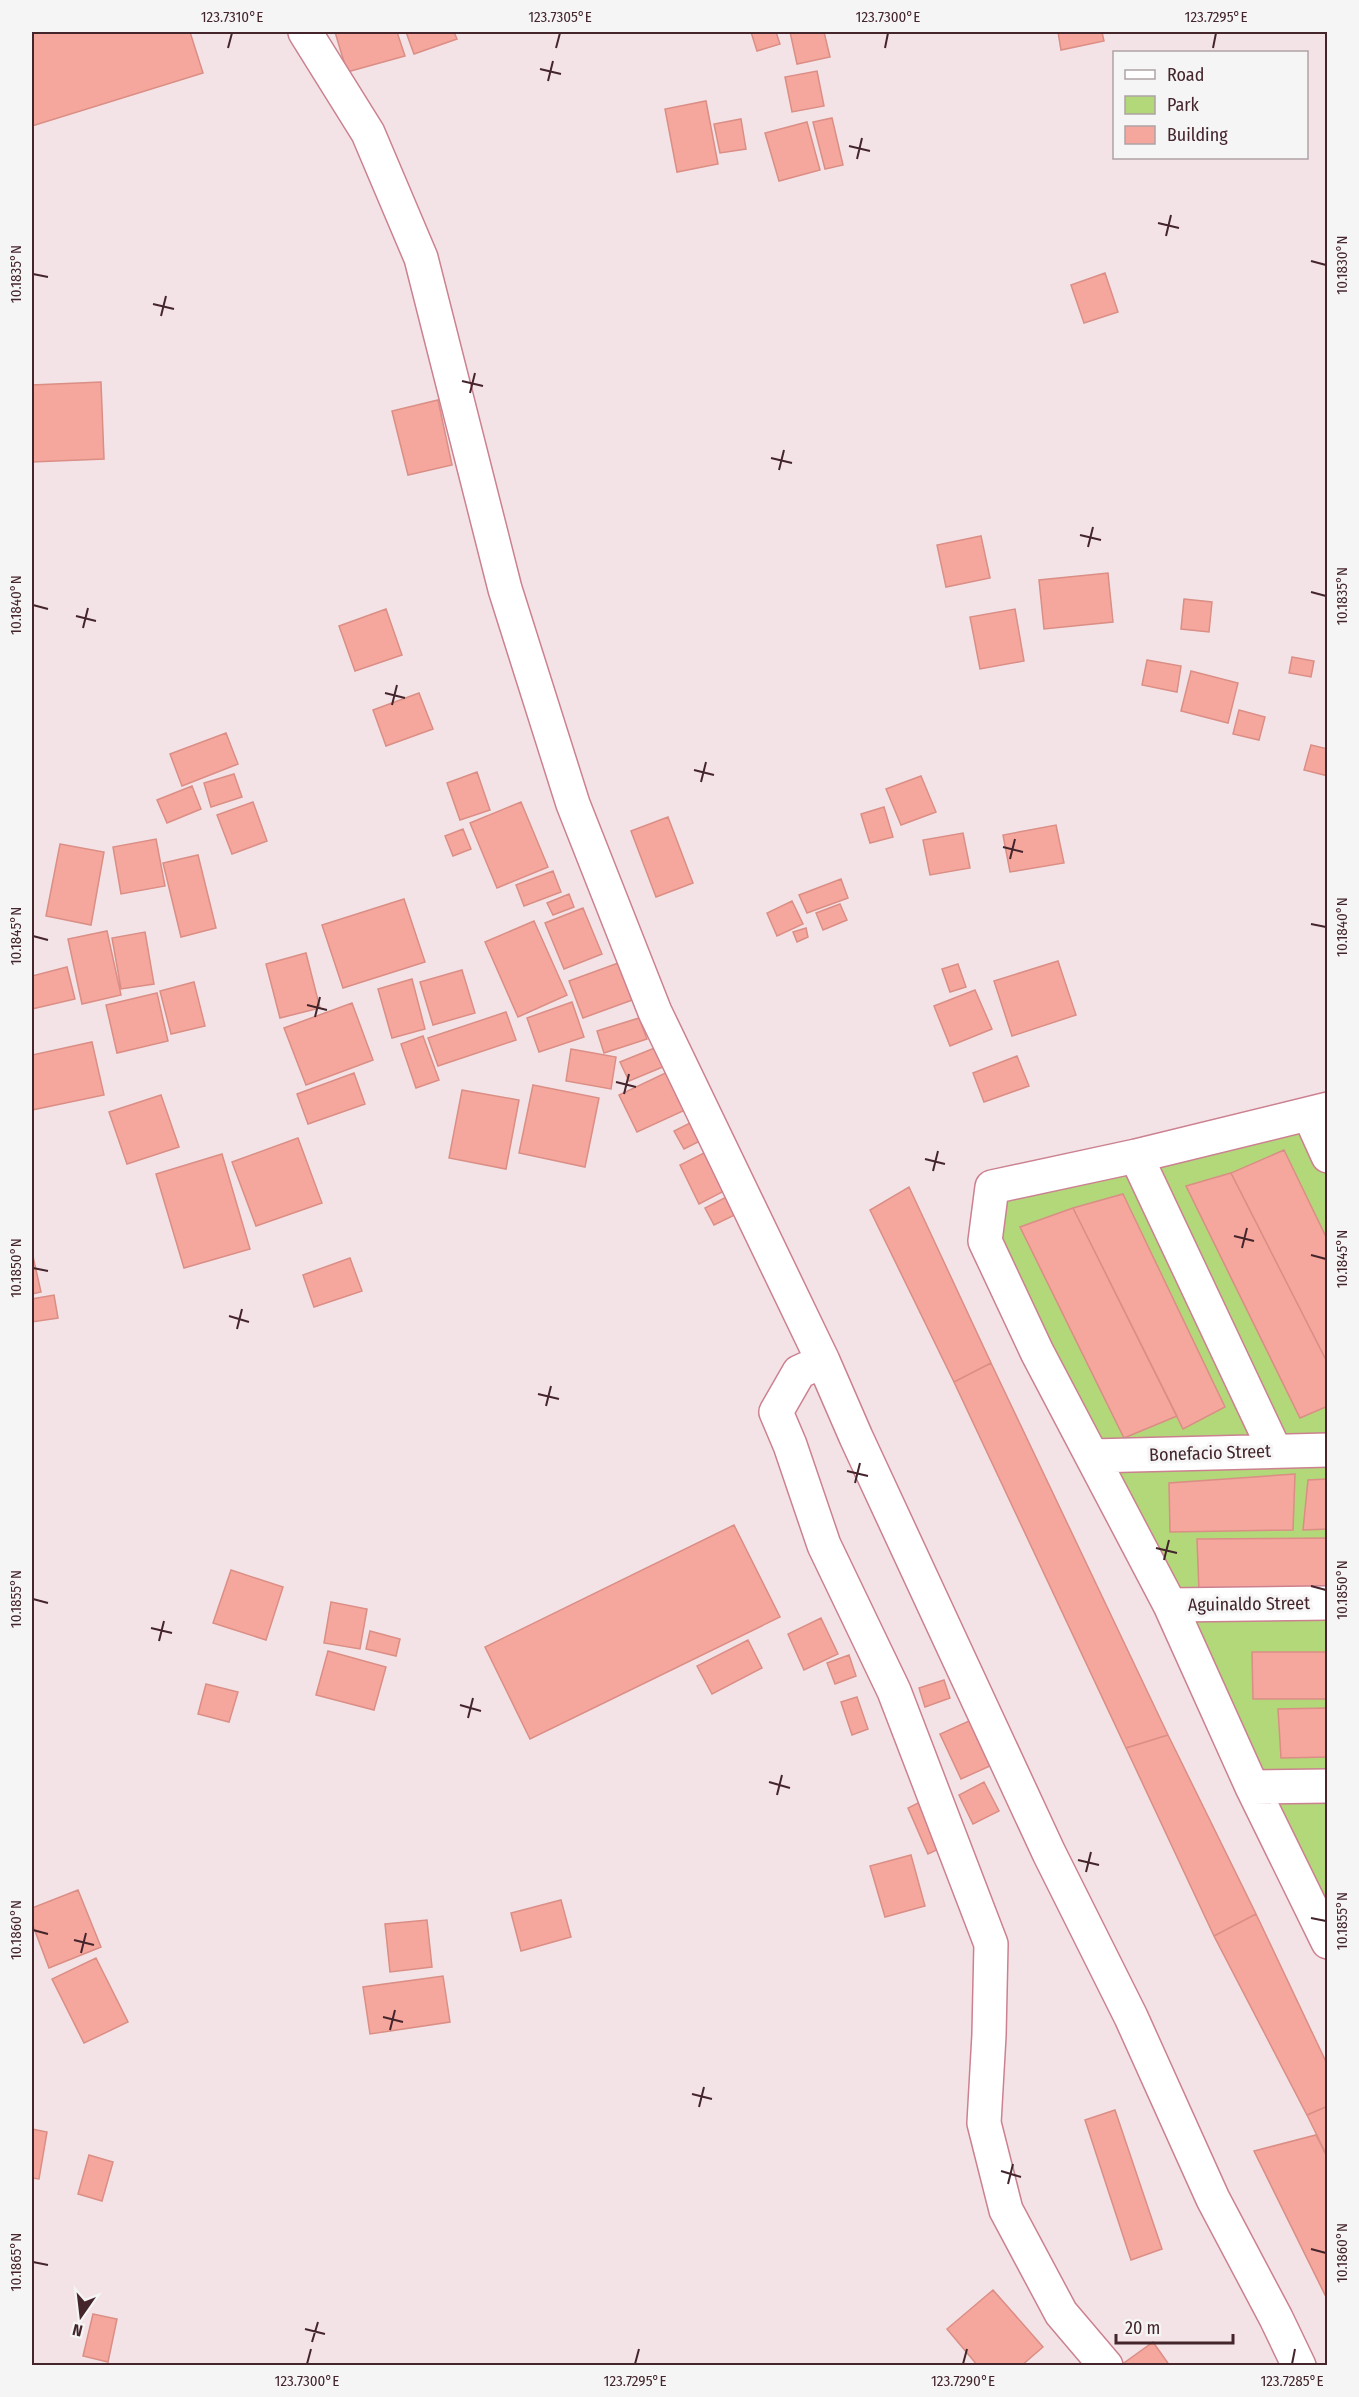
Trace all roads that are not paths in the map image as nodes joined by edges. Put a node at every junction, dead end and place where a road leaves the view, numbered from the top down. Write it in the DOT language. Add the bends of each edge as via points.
graph roads {
  1 [pos="305,32"];
  2 [pos="1318,1112"];
  3 [pos="1136,1156"];
  4 [pos="1328,1156"];
  5 [pos="823,1361"];
  6 [pos="1275,1450"];
  7 [pos="1328,1450"];
  8 [pos="1092,1456"];
  9 [pos="1328,1603"];
  10 [pos="1170,1605"];
  11 [pos="1328,1786"];
  12 [pos="1252,1787"];
  13 [pos="1328,1942"];
  14 [pos="1106,2366"];
  15 [pos="1299,2366"];
  1 -- 5 [label="street" via="368,133 421,258 505,590 578,815 655,1012"];
  2 -- 3 [label="street"];
  2 -- 4 [label="street"];
  3 -- 6 [label="street"];
  3 -- 8 [label="street" via="992,1187 985,1241"];
  5 -- 14 [label="street" via="799,1372 776,1412 824,1545 894,1691 991,1944 984,2123 1006,2210 1061,2313"];
  5 -- 15 [label="street" via="1049,1853 1131,2017 1213,2199"];
  6 -- 7 [label="street, Bonefacio Street"];
  6 -- 8 [label="street, Bonefacio Street"];
  8 -- 10 [label="street"];
  9 -- 10 [label="street, Aguinaldo Street"];
  10 -- 12 [label="street"];
  11 -- 12 [label="street"];
  12 -- 13 [label="street"];
}
